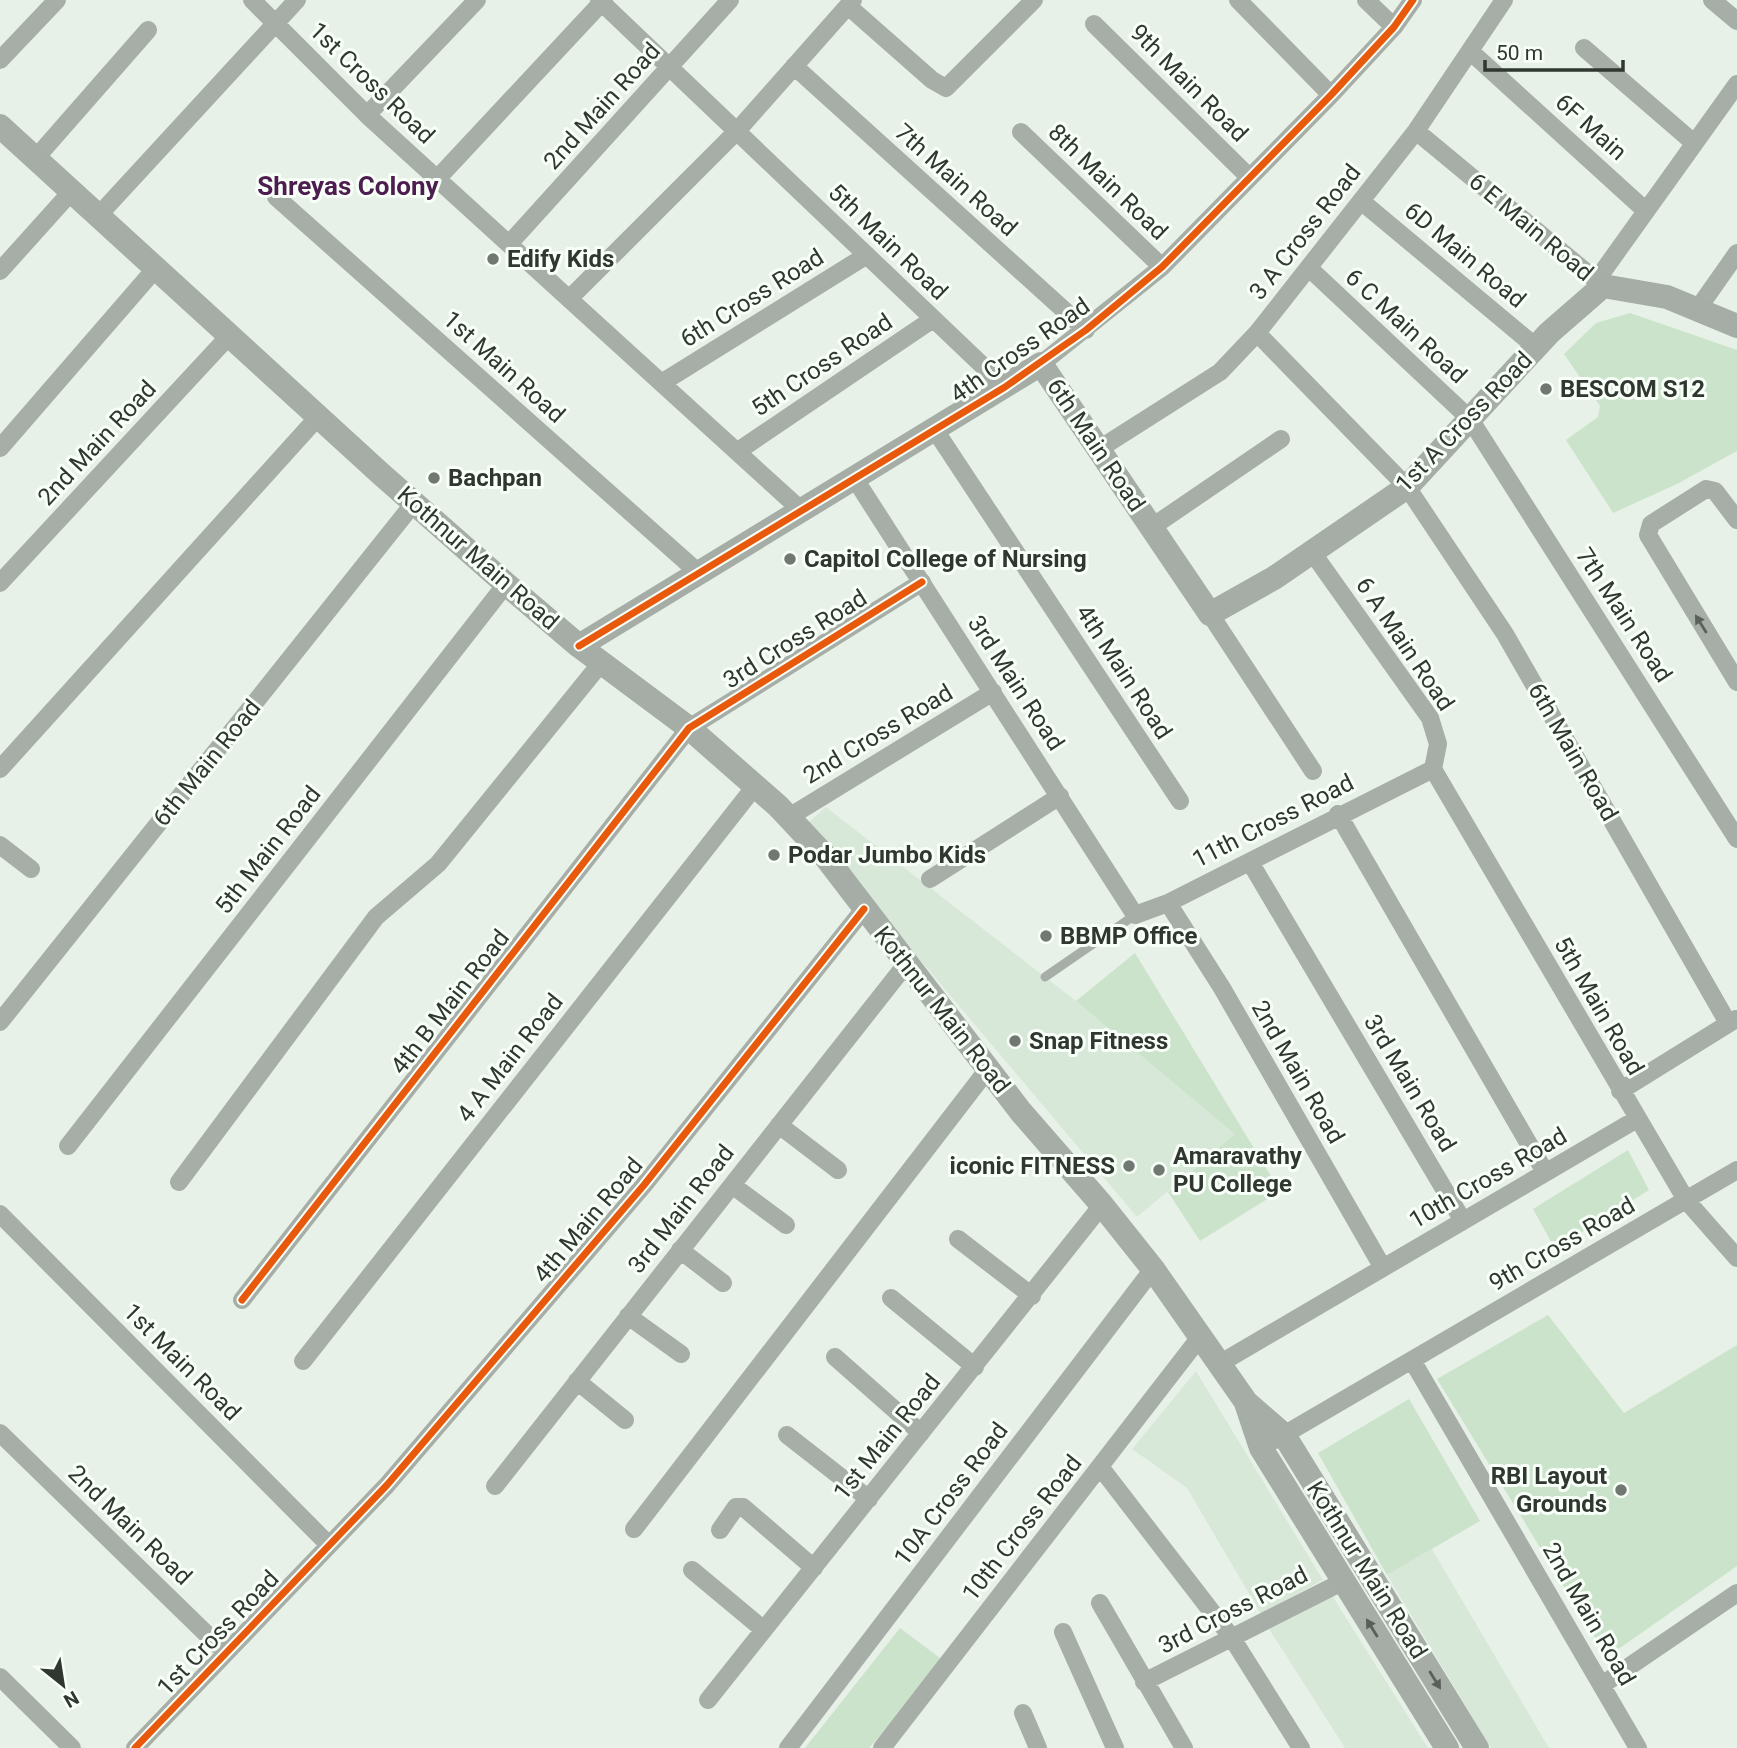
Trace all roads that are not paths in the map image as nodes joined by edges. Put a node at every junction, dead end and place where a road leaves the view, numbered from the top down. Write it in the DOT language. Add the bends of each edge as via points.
graph roads {
  1 [pos="57,0"];
  2 [pos="252,0"];
  3 [pos="297,0"];
  4 [pos="477,0"];
  5 [pos="730,0"];
  6 [pos="1034,0"];
  7 [pos="1238,0"];
  8 [pos="1366,0"];
  9 [pos="1413,0"];
  10 [pos="1504,0"];
  11 [pos="1712,0"];
  12 [pos="602,1"];
  13 [pos="850,3"];
  14 [pos="1737,20"];
  15 [pos="274,22"];
  16 [pos="1094,24"];
  17 [pos="1394,27"];
  18 [pos="144,35"];
  19 [pos="1584,48"];
  20 [pos="1471,51"];
  21 [pos="0,60"];
  22 [pos="794,66"];
  23 [pos="671,68"];
  24 [pos="1737,84"];
  25 [pos="1331,95"];
  26 [pos="367,115"];
  27 [pos="0,126"];
  28 [pos="737,131"];
  29 [pos="1416,131"];
  30 [pos="1021,132"];
  31 [pos="1694,143"];
  32 [pos="35,159"];
  33 [pos="1249,177"];
  34 [pos="437,179"];
  35 [pos="71,191"];
  36 [pos="276,197"];
  37 [pos="1362,201"];
  38 [pos="1646,211"];
  39 [pos="98,216"];
  40 [pos="509,244"];
  41 [pos="1737,253"];
  42 [pos="867,255"];
  43 [pos="3,262"];
  44 [pos="1162,267"];
  45 [pos="156,268"];
  46 [pos="1309,268"];
  47 [pos="1600,284"];
  48 [pos="569,299"];
  49 [pos="1697,310"];
  50 [pos="933,319"];
  51 [pos="1737,326"];
  52 [pos="1086,330"];
  53 [pos="1257,333"];
  54 [pos="229,336"];
  55 [pos="1536,347"];
  56 [pos="1041,363"];
  57 [pos="663,382"];
  58 [pos="1005,387"];
  59 [pos="318,417"];
  60 [pos="1469,419"];
  61 [pos="935,430"];
  62 [pos="1281,439"];
  63 [pos="0,448"];
  64 [pos="1099,449"];
  65 [pos="738,451"];
  66 [pos="855,479"];
  67 [pos="1407,487"];
  68 [pos="414,503"];
  69 [pos="802,511"];
  70 [pos="1737,520"];
  71 [pos="1152,527"];
  72 [pos="1312,552"];
  73 [pos="700,574"];
  74 [pos="922,582"];
  75 [pos="0,583"];
  76 [pos="506,584"];
  77 [pos="1210,614"];
  78 [pos="579,646"];
  79 [pos="601,663"];
  80 [pos="1737,682"];
  81 [pos="993,692"];
  82 [pos="689,728"];
  83 [pos="0,769"];
  84 [pos="1433,769"];
  85 [pos="1313,771"];
  86 [pos="756,785"];
  87 [pos="1060,796"];
  88 [pos="1180,802"];
  89 [pos="1338,814"];
  90 [pos="789,817"];
  91 [pos="1737,838"];
  92 [pos="0,845"];
  93 [pos="1250,862"];
  94 [pos="31,869"];
  95 [pos="930,879"];
  96 [pos="1168,903"];
  97 [pos="864,909"];
  98 [pos="1135,915"];
  99 [pos="907,962"];
  100 [pos="1045,977"];
  101 [pos="1733,1021"];
  102 [pos="0,1022"];
  103 [pos="988,1069"];
  104 [pos="1620,1091"];
  105 [pos="1637,1119"];
  106 [pos="779,1125"];
  107 [pos="68,1146"];
  108 [pos="838,1170"];
  109 [pos="1737,1170"];
  110 [pos="1545,1172"];
  111 [pos="179,1182"];
  112 [pos="732,1185"];
  113 [pos="1686,1200"];
  114 [pos="1102,1205"];
  115 [pos="0,1214"];
  116 [pos="1463,1221"];
  117 [pos="786,1224"];
  118 [pos="958,1239"];
  119 [pos="680,1251"];
  120 [pos="1737,1258"];
  121 [pos="1383,1268"];
  122 [pos="1153,1269"];
  123 [pos="723,1283"];
  124 [pos="1032,1296"];
  125 [pos="891,1298"];
  126 [pos="242,1300"];
  127 [pos="628,1316"];
  128 [pos="1200,1337"];
  129 [pos="681,1354"];
  130 [pos="835,1357"];
  131 [pos="1412,1360"];
  132 [pos="303,1361"];
  133 [pos="1219,1364"];
  134 [pos="975,1367"];
  135 [pos="577,1381"];
  136 [pos="1246,1402"];
  137 [pos="625,1420"];
  138 [pos="0,1433"];
  139 [pos="921,1433"];
  140 [pos="788,1435"];
  141 [pos="1284,1435"];
  142 [pos="1261,1448"];
  143 [pos="1101,1468"];
  144 [pos="495,1486"];
  145 [pos="869,1499"];
  146 [pos="634,1529"];
  147 [pos="720,1530"];
  148 [pos="329,1545"];
  149 [pos="814,1568"];
  150 [pos="692,1570"];
  151 [pos="1343,1581"];
  152 [pos="1737,1592"];
  153 [pos="1100,1603"];
  154 [pos="764,1630"];
  155 [pos="1063,1632"];
  156 [pos="1232,1638"];
  157 [pos="226,1653"];
  158 [pos="0,1677"];
  159 [pos="1144,1682"];
  160 [pos="1602,1685"];
  161 [pos="708,1700"];
  162 [pos="1023,1713"];
  163 [pos="72,1748"];
  164 [pos="135,1748"];
  165 [pos="788,1748"];
  166 [pos="882,1748"];
  167 [pos="1038,1748"];
  168 [pos="1115,1748"];
  169 [pos="1184,1748"];
  170 [pos="1301,1748"];
  171 [pos="1447,1748"];
  172 [pos="1477,1748"];
  173 [pos="1639,1748"];
  1 -- 21 [label="street"];
  2 -- 15 [label="street"];
  3 -- 15 [label="street"];
  4 -- 26 [label="street"];
  5 -- 23 [label="street, 2nd Main Road"];
  6 -- 13 [label="street" via="946,88"];
  7 -- 25 [label="street"];
  8 -- 17 [label="street"];
  9 -- 17 [label="street, 4th Cross Road"];
  10 -- 20 [label="street, 3 A Cross Road"];
  11 -- 14 [label="street"];
  12 -- 23 [label="street"];
  12 -- 34 [label="street"];
  13 -- 22 [label="street"];
  15 -- 26 [label="street, 1st Cross Road"];
  15 -- 39 [label="street, 1st Cross Road"];
  16 -- 33 [label="street, 9th Main Road"];
  17 -- 25 [label="street, 4th Cross Road"];
  18 -- 32 [label="street"];
  19 -- 31 [label="street"];
  20 -- 29 [label="street, 3 A Cross Road"];
  20 -- 38 [label="street, 6F Main"];
  22 -- 28 [label="street"];
  22 -- 52 [label="street, 7th Main Road"];
  23 -- 28 [label="street"];
  23 -- 40 [label="street, 2nd Main Road"];
  24 -- 31 [label="street, 1st A Cross Road"];
  25 -- 33 [label="street, 4th Cross Road"];
  26 -- 34 [label="street, 1st Cross Road"];
  27 -- 32 [label="main road, Kothnur Main Road"];
  28 -- 42 [label="street, 5th Main Road"];
  28 -- 48 [label="street"];
  29 -- 37 [label="street, 3 A Cross Road"];
  29 -- 47 [label="street, 6 E Main Road"];
  30 -- 44 [label="street, 8th Main Road"];
  31 -- 38 [label="street, 1st A Cross Road"];
  32 -- 35 [label="main road, Kothnur Main Road"];
  33 -- 44 [label="street, 4th Cross Road"];
  34 -- 40 [label="street, 1st Cross Road"];
  35 -- 39 [label="main road, Kothnur Main Road"];
  35 -- 43 [label="street"];
  36 -- 73 [label="street, 1st Main Road"];
  37 -- 46 [label="street, 3 A Cross Road"];
  37 -- 55 [label="street, 6D Main Road"];
  38 -- 47 [label="street, 1st A Cross Road"];
  39 -- 45 [label="main road, Kothnur Main Road"];
  40 -- 48 [label="street, 1st Cross Road"];
  41 -- 49 [label="street"];
  42 -- 50 [label="street, 5th Main Road"];
  42 -- 57 [label="street, 6th Cross Road"];
  44 -- 52 [label="street, 4th Cross Road"];
  45 -- 54 [label="main road, Kothnur Main Road"];
  45 -- 63 [label="street"];
  46 -- 53 [label="street, 3 A Cross Road"];
  46 -- 60 [label="street, 6 C Main Road"];
  47 -- 49 [label="main road, 6 E Main Road" via="1667,297"];
  47 -- 55 [label="main road, 1st A Cross Road"];
  48 -- 57 [label="street"];
  49 -- 51 [label="main road, 6 E Main Road"];
  50 -- 58 [label="street, 5th Main Road"];
  50 -- 65 [label="street, 5th Cross Road"];
  52 -- 56 [label="street, 4th Cross Road"];
  53 -- 64 [label="street, 3 A Cross Road" via="1220,372"];
  53 -- 67 [label="street, 6th Main Road"];
  54 -- 59 [label="main road, Kothnur Main Road"];
  54 -- 75 [label="street, 2nd Main Road"];
  55 -- 60 [label="main road, 1st A Cross Road"];
  56 -- 58 [label="main road, 4th Cross Road"];
  56 -- 64 [label="main road, 6th Main Road"];
  57 -- 65 [label="street"];
  58 -- 61 [label="main road, 4th Cross Road"];
  59 -- 68 [label="main road, Kothnur Main Road"];
  59 -- 83 [label="street"];
  60 -- 67 [label="main road, 1st A Cross Road"];
  60 -- 91 [label="street, 7th Main Road"];
  61 -- 66 [label="main road, 4th Cross Road"];
  61 -- 88 [label="street, 4th Main Road"];
  62 -- 71 [label="street"];
  64 -- 71 [label="main road, 6th Main Road"];
  65 -- 69 [label="street"];
  66 -- 69 [label="main road, 4th Cross Road"];
  66 -- 74 [label="street, 3rd Main Road"];
  67 -- 72 [label="main road, 1st A Cross Road"];
  67 -- 101 [label="street, 6th Main Road" via="1505,634"];
  68 -- 76 [label="main road, Kothnur Main Road"];
  68 -- 102 [label="street, 6th Main Road"];
  69 -- 73 [label="main road, 4th Cross Road"];
  80 -- 70 [label="street, one-way" via="1648,534 1651,524 1706,489 1715,491"];
  71 -- 77 [label="main road, 6th Main Road"];
  72 -- 77 [label="main road, 1st A Cross Road"];
  72 -- 84 [label="street, 6 A Main Road" via="1430,718 1438,744"];
  73 -- 78 [label="main road, 4th Cross Road"];
  74 -- 81 [label="street, 3rd Main Road"];
  74 -- 82 [label="street, 3rd Cross Road"];
  76 -- 78 [label="main road, Kothnur Main Road"];
  76 -- 107 [label="street, 5th Main Road"];
  77 -- 85 [label="street, 6th Main Road"];
  78 -- 79 [label="main road, Kothnur Main Road"];
  79 -- 82 [label="main road, Kothnur Main Road"];
  79 -- 111 [label="street" via="438,864 376,917"];
  81 -- 87 [label="street, 3rd Main Road"];
  81 -- 90 [label="street, 2nd Cross Road"];
  82 -- 86 [label="main road, Kothnur Main Road"];
  82 -- 126 [label="street, 4th B Main Road"];
  84 -- 89 [label="street, 11th Cross Road"];
  84 -- 104 [label="street, 5th Main Road"];
  86 -- 90 [label="main road, Kothnur Main Road"];
  86 -- 132 [label="street, 4 A Main Road"];
  87 -- 95 [label="street"];
  87 -- 98 [label="street, 3rd Main Road"];
  89 -- 93 [label="street, 11th Cross Road"];
  89 -- 110 [label="street"];
  90 -- 97 [label="main road, Kothnur Main Road"];
  92 -- 94 [label="street"];
  93 -- 96 [label="street, 11th Cross Road"];
  93 -- 116 [label="street, 3rd Main Road"];
  96 -- 98 [label="street, 11th Cross Road"];
  96 -- 121 [label="street, 2nd Main Road"];
  97 -- 99 [label="main road, Kothnur Main Road"];
  97 -- 148 [label="street, 4th Main Road" via="644,1185 387,1485"];
  98 -- 100 [label="lane"];
  99 -- 103 [label="main road, Kothnur Main Road"];
  99 -- 106 [label="street, 3rd Main Road"];
  101 -- 104 [label="street"];
  103 -- 114 [label="main road, Kothnur Main Road"];
  103 -- 146 [label="street"];
  104 -- 105 [label="street, 5th Main Road"];
  105 -- 110 [label="street, 10th Cross Road"];
  105 -- 113 [label="street, 5th Main Road"];
  106 -- 108 [label="street"];
  106 -- 112 [label="street, 3rd Main Road"];
  109 -- 113 [label="street, 9th Cross Road"];
  110 -- 116 [label="street, 10th Cross Road"];
  112 -- 117 [label="street"];
  112 -- 119 [label="street, 3rd Main Road"];
  113 -- 120 [label="street, 5th Main Road"];
  113 -- 131 [label="street, 9th Cross Road"];
  114 -- 122 [label="main road, Kothnur Main Road"];
  114 -- 124 [label="street, 1st Main Road"];
  115 -- 148 [label="street, 1st Main Road"];
  116 -- 121 [label="street, 10th Cross Road"];
  118 -- 124 [label="street"];
  119 -- 123 [label="street"];
  119 -- 127 [label="street, 3rd Main Road"];
  121 -- 133 [label="street, 10th Cross Road"];
  122 -- 128 [label="main road, Kothnur Main Road"];
  122 -- 165 [label="street, 10A Cross Road"];
  124 -- 134 [label="street, 1st Main Road"];
  125 -- 134 [label="street"];
  127 -- 129 [label="street"];
  127 -- 135 [label="street, 3rd Main Road"];
  128 -- 133 [label="main road, Kothnur Main Road"];
  128 -- 143 [label="street, 10th Cross Road"];
  130 -- 139 [label="street"];
  131 -- 141 [label="street, 9th Cross Road"];
  131 -- 160 [label="street, 2nd Main Road"];
  133 -- 136 [label="main road, Kothnur Main Road"];
  134 -- 139 [label="street, 1st Main Road"];
  135 -- 137 [label="street"];
  135 -- 144 [label="street, 3rd Main Road"];
  136 -- 141 [label="main road, Kothnur Main Road"];
  136 -- 142 [label="main road, Kothnur Main Road"];
  138 -- 157 [label="street, 2nd Main Road"];
  139 -- 145 [label="street, 1st Main Road"];
  140 -- 145 [label="street"];
  141 -- 142 [label="street, 9th Cross Road"];
  141 -- 172 [label="main road, Kothnur Main Road, one-way"];
  142 -- 151 [label="main road, Kothnur Main Road"];
  143 -- 156 [label="street"];
  143 -- 166 [label="street, 10th Cross Road"];
  145 -- 149 [label="street, 1st Main Road"];
  147 -- 149 [label="street" via="736,1507 743,1507"];
  148 -- 157 [label="street, 1st Cross Road"];
  149 -- 154 [label="street, 1st Main Road"];
  150 -- 154 [label="street"];
  151 -- 156 [label="street, 3rd Cross Road"];
  171 -- 151 [label="main road, Kothnur Main Road, one-way"];
  152 -- 160 [label="street"];
  153 -- 159 [label="street"];
  154 -- 161 [label="street, 1st Main Road"];
  155 -- 168 [label="street"];
  156 -- 159 [label="street, 3rd Cross Road"];
  156 -- 170 [label="street"];
  157 -- 164 [label="street, 1st Cross Road"];
  158 -- 163 [label="street"];
  159 -- 169 [label="street"];
  160 -- 173 [label="street, 2nd Main Road"];
  162 -- 167 [label="street"];
}
